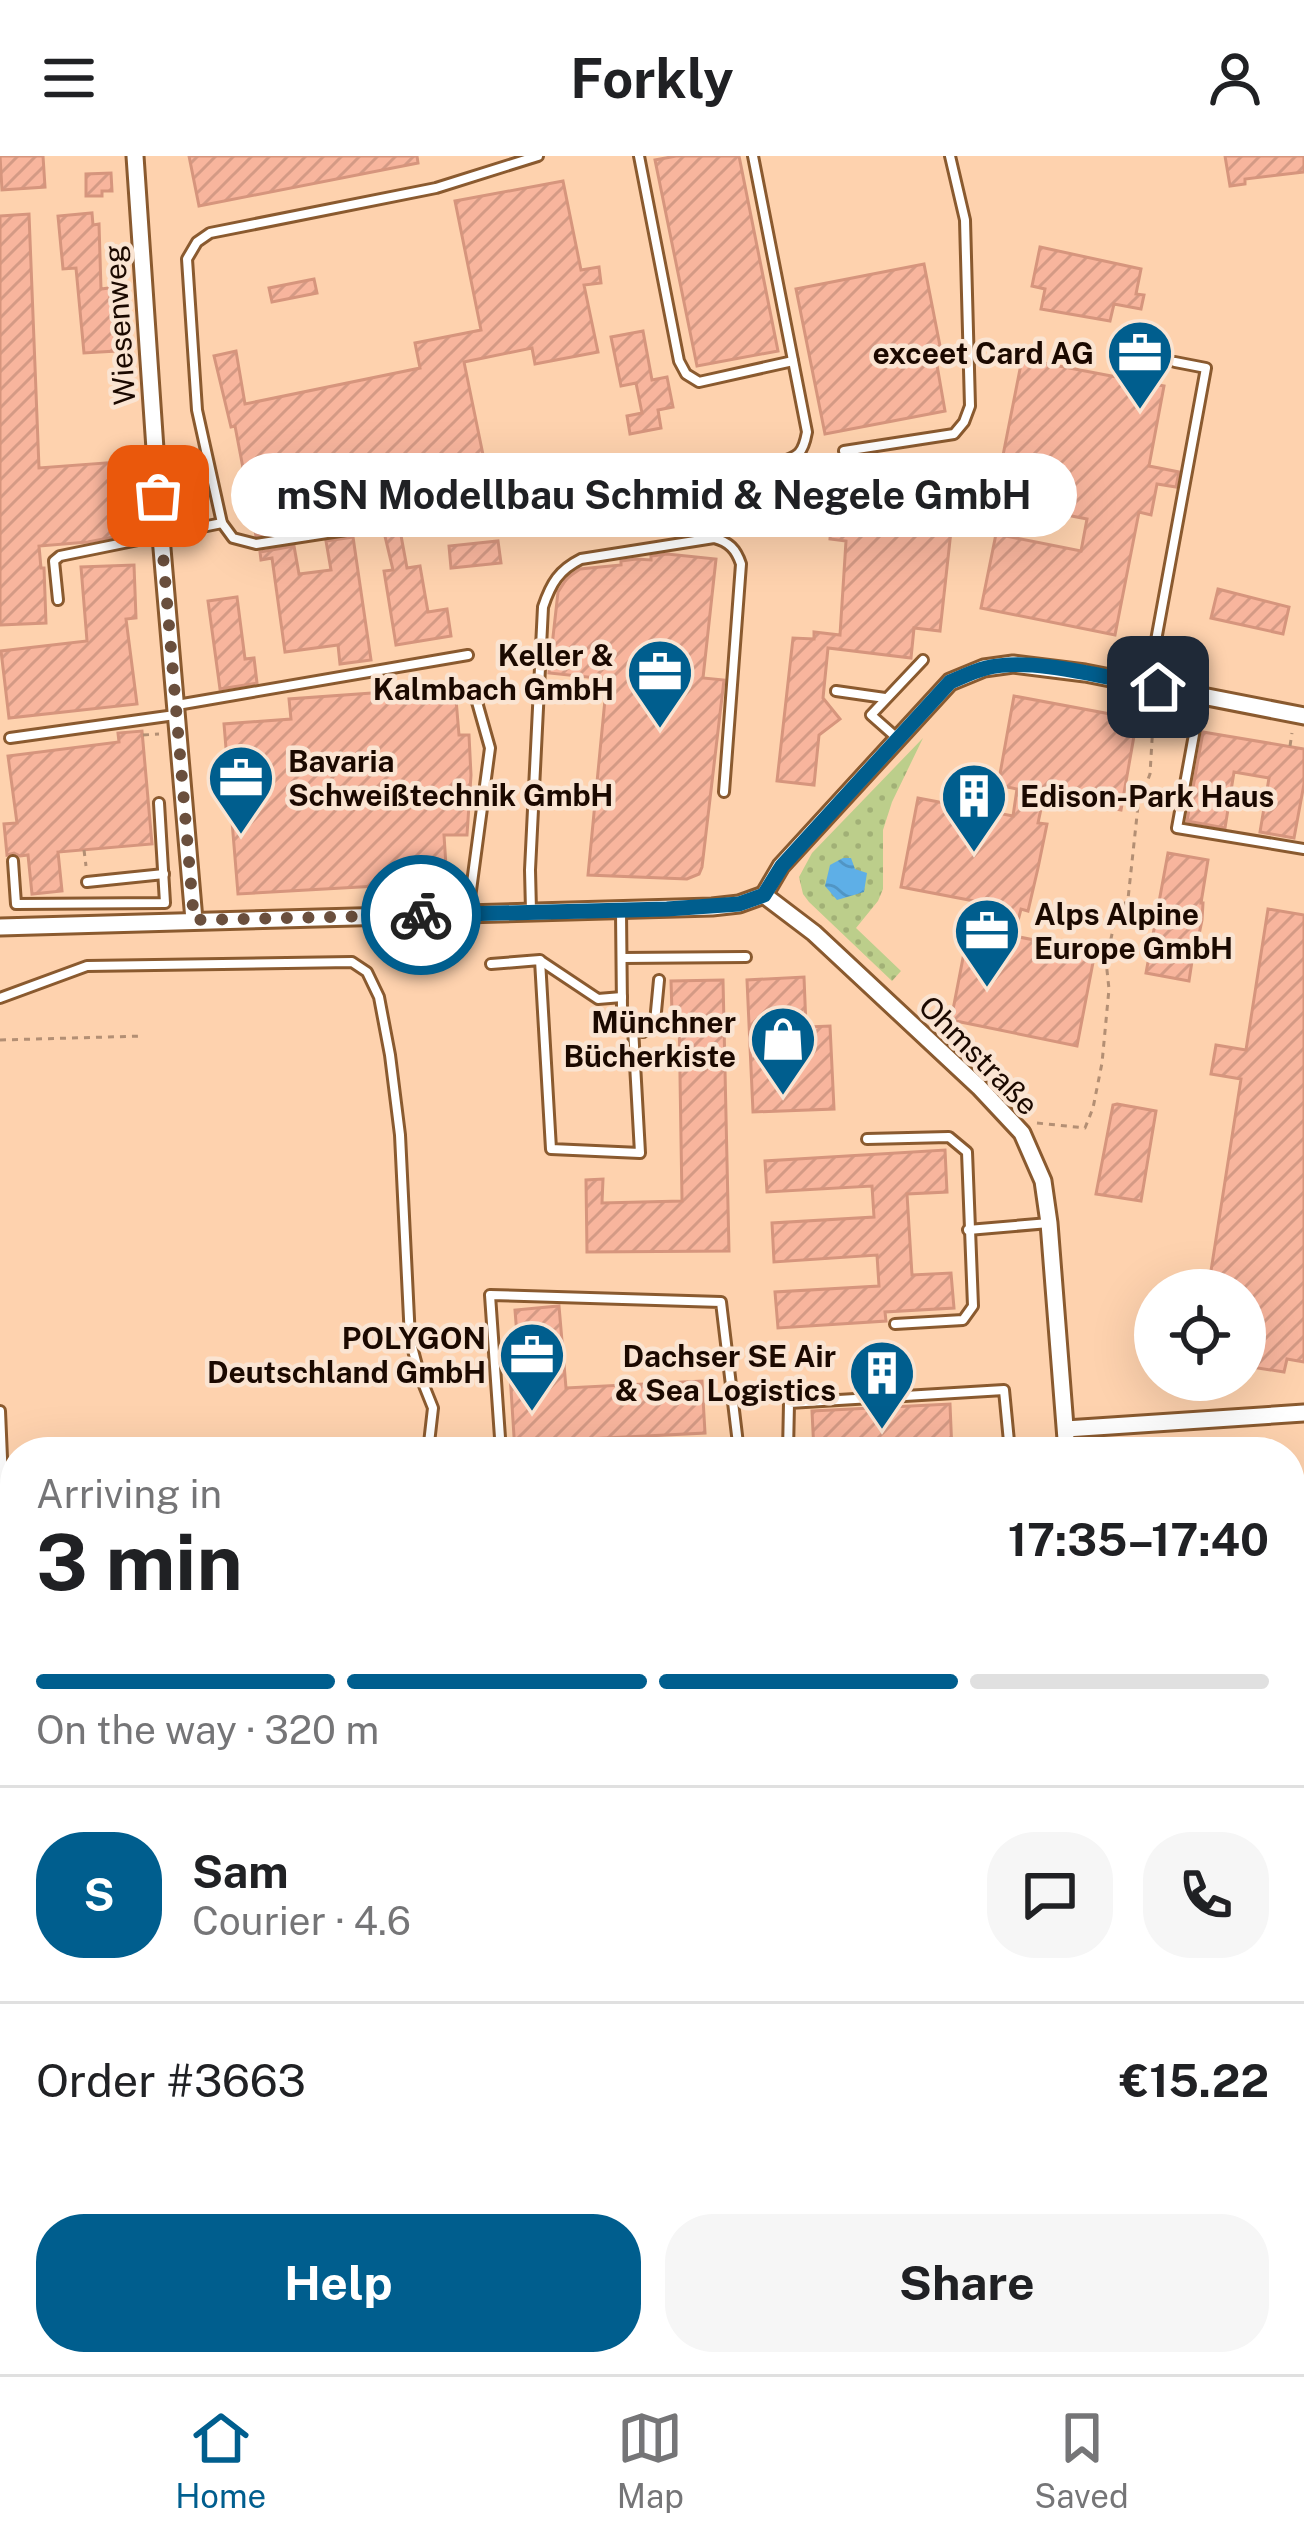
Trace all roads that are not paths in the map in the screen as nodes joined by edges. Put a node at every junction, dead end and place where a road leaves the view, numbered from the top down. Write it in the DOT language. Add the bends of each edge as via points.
graph roads {
  1 [pos="135,156"];
  2 [pos="538,156"];
  3 [pos="639,156"];
  4 [pos="753,156"];
  5 [pos="950,156"];
  6 [pos="793,362"];
  7 [pos="1174,362"];
  8 [pos="844,451"];
  9 [pos="222,523"];
  10 [pos="161,536"];
  11 [pos="58,600"];
  12 [pos="468,655"];
  13 [pos="923,660"];
  14 [pos="1153,686"];
  15 [pos="836,691"];
  16 [pos="475,695"];
  17 [pos="1201,696"];
  18 [pos="886,699"];
  19 [pos="176,710"];
  20 [pos="1304,716"];
  21 [pos="10,738"];
  22 [pos="898,739"];
  23 [pos="724,792"];
  24 [pos="159,803"];
  25 [pos="1304,849"];
  26 [pos="13,860"];
  27 [pos="164,874"];
  28 [pos="87,882"];
  29 [pos="764,895"];
  30 [pos="621,910"];
  31 [pos="531,913"];
  32 [pos="468,914"];
  33 [pos="194,920"];
  34 [pos="0,927"];
  35 [pos="746,957"];
  36 [pos="622,958"];
  37 [pos="540,960"];
  38 [pos="491,964"];
  39 [pos="659,980"];
  40 [pos="622,997"];
  41 [pos="0,998"];
  42 [pos="633,1028"];
  43 [pos="867,1139"];
  44 [pos="1049,1223"];
  45 [pos="968,1230"];
  46 [pos="895,1324"];
  47 [pos="1304,1413"];
  48 [pos="1066,1429"];
  49 [pos="430,1437"];
  50 [pos="500,1437"];
  51 [pos="737,1437"];
  52 [pos="788,1437"];
  53 [pos="1009,1437"];
  54 [pos="1066,1437"];
  1 -- 10 [label="street, Wiesenweg"];
  2 -- 9 [label="lane" via="436,188 209,233 197,242 187,259 196,394"];
  3 -- 6 [label="lane" via="686,374 700,382"];
  4 -- 6 [label="lane"];
  5 -- 8 [label="lane" via="965,220 970,406 954,434"];
  6 -- 9 [label="lane" via="807,432 797,457 778,463 256,544 232,538"];
  7 -- 14 [label="lane" via="1206,368"];
  9 -- 10 [label="lane"];
  10 -- 11 [label="lane" via="60,556"];
  10 -- 19 [label="street, Wiesenweg"];
  12 -- 19 [label="lane"];
  13 -- 18 [label="lane"];
  14 -- 17 [label="street"];
  14 -- 22 [label="street" via="1013,664 984,668 950,682"];
  15 -- 18 [label="lane"];
  16 -- 32 [label="lane" via="490,748"];
  17 -- 20 [label="street"];
  17 -- 25 [label="lane" via="1178,829"];
  18 -- 22 [label="lane" via="871,715"];
  19 -- 21 [label="lane"];
  19 -- 33 [label="street, Wiesenweg"];
  22 -- 29 [label="street"];
  23 -- 31 [label="lane" via="737,553 714,538 567,566 543,607"];
  24 -- 27 [label="lane"];
  26 -- 27 [label="lane" via="16,904 166,907"];
  27 -- 28 [label="lane"];
  29 -- 30 [label="street" via="712,907"];
  29 -- 44 [label="street, Ohmstraße" via="1022,1133 1043,1181"];
  30 -- 31 [label="street"];
  30 -- 36 [label="lane"];
  31 -- 32 [label="street"];
  32 -- 33 [label="street"];
  33 -- 34 [label="street"];
  35 -- 36 [label="lane"];
  36 -- 40 [label="lane"];
  37 -- 38 [label="lane"];
  37 -- 40 [label="lane" via="598,999"];
  37 -- 42 [label="lane" via="551,1149 640,1153"];
  39 -- 42 [label="lane" via="656,1022 643,1032"];
  40 -- 42 [label="lane"];
  41 -- 49 [label="lane" via="87,967 352,962 367,972 390,1055 410,1339 434,1408"];
  43 -- 45 [label="lane" via="949,1137 967,1152"];
  44 -- 45 [label="lane"];
  44 -- 48 [label="street, Ohmstraße"];
  45 -- 46 [label="lane" via="973,1306 963,1320"];
  47 -- 48 [label="street"];
  48 -- 54 [label="street, Ohmstraße"];
  50 -- 51 [label="lane" via="490,1295 721,1302"];
  52 -- 53 [label="lane" via="789,1403 1004,1390"];
}
